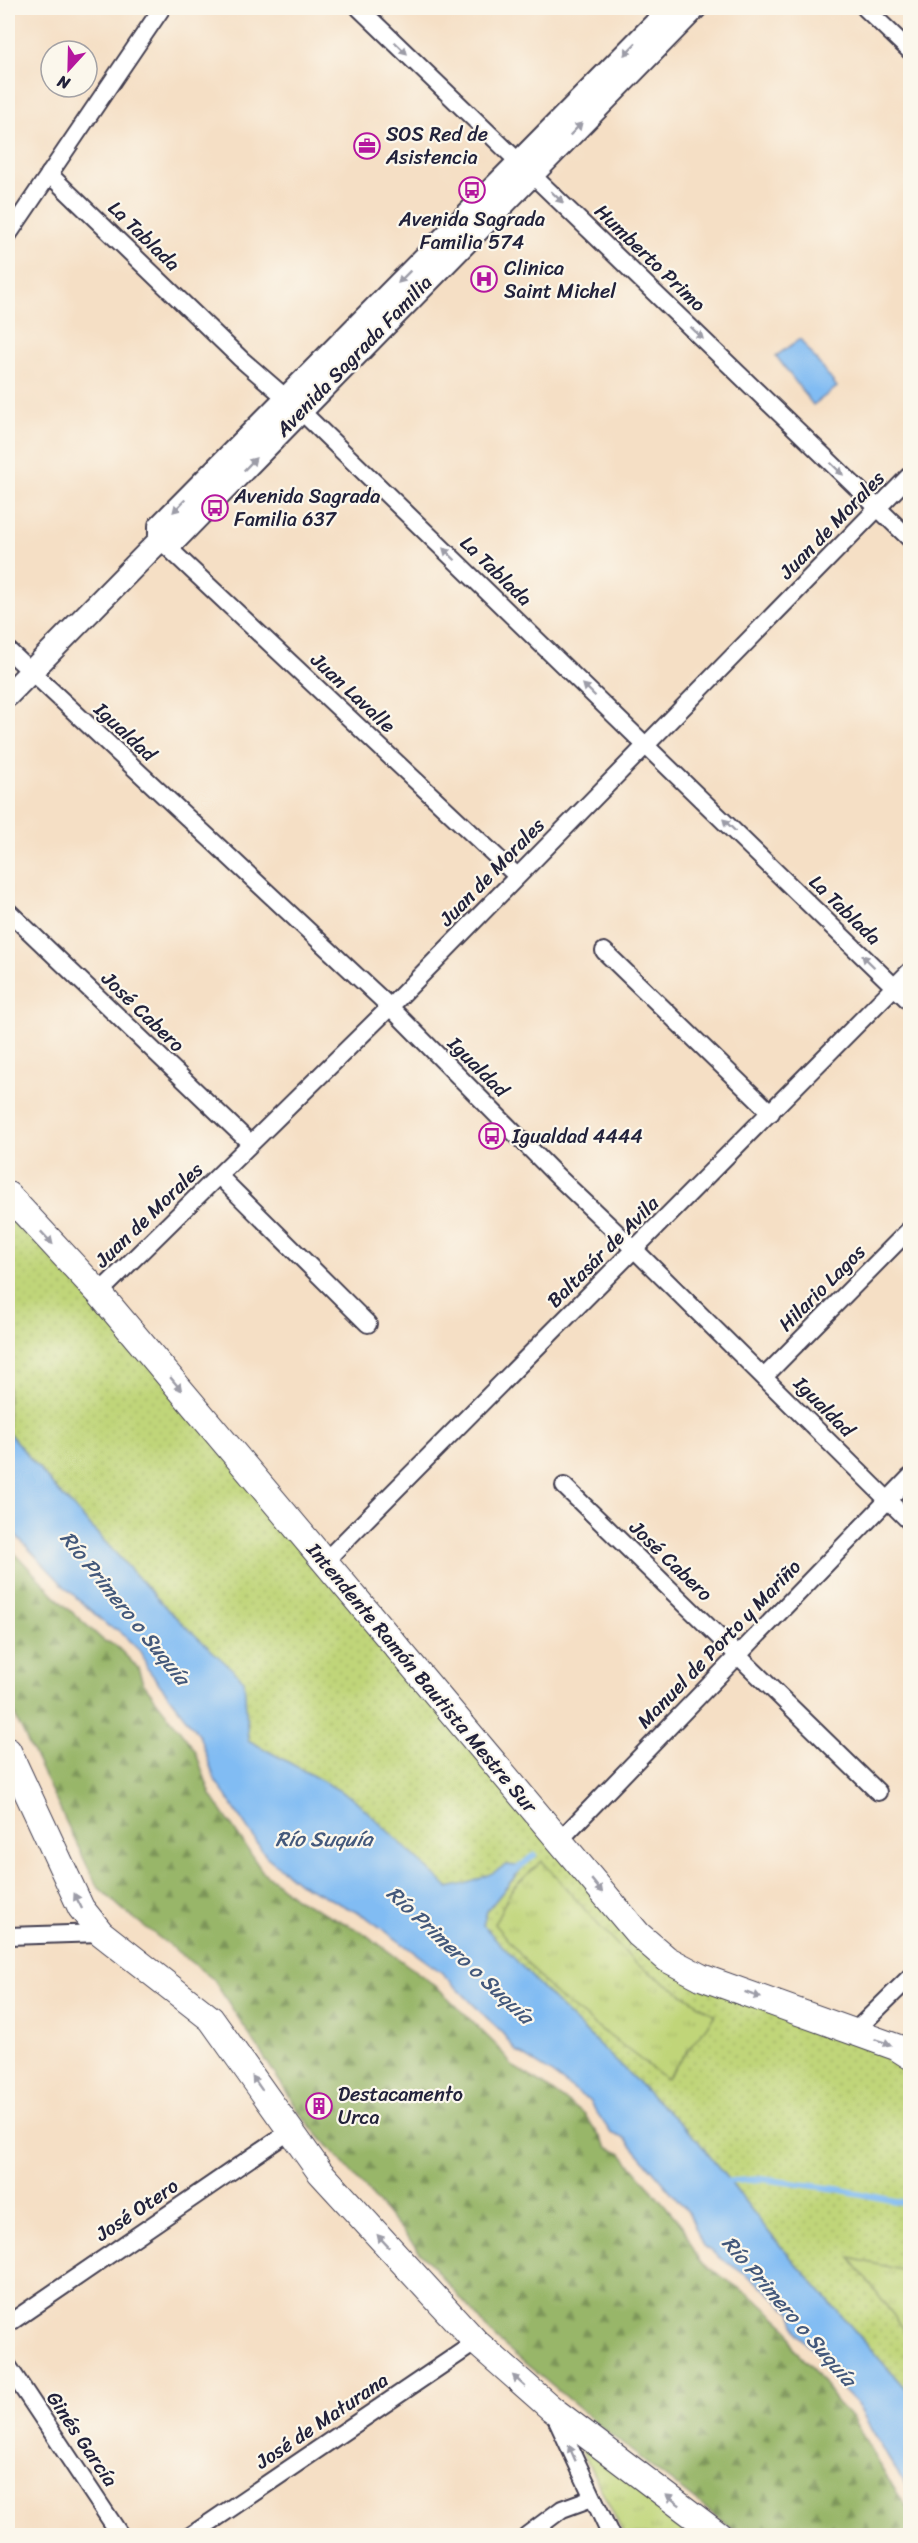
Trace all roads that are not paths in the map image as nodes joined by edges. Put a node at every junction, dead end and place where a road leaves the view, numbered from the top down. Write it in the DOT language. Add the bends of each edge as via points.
graph roads {
  1 [pos="162,8"];
  2 [pos="359,8"];
  3 [pos="671,8"];
  4 [pos="695,8"];
  5 [pos="865,8"];
  6 [pos="910,51"];
  7 [pos="526,167"];
  8 [pos="49,174"];
  9 [pos="8,235"];
  10 [pos="293,404"];
  11 [pos="910,475"];
  12 [pos="878,508"];
  13 [pos="910,539"];
  14 [pos="160,540"];
  15 [pos="8,650"];
  16 [pos="30,672"];
  17 [pos="8,695"];
  18 [pos="646,746"];
  19 [pos="517,876"];
  20 [pos="8,911"];
  21 [pos="604,951"];
  22 [pos="910,971"];
  23 [pos="895,987"];
  24 [pos="910,1002"];
  25 [pos="390,1007"];
  26 [pos="771,1113"];
  27 [pos="250,1143"];
  28 [pos="219,1176"];
  29 [pos="8,1195"];
  30 [pos="910,1229"];
  31 [pos="635,1250"];
  32 [pos="99,1293"];
  33 [pos="368,1324"];
  34 [pos="764,1377"];
  35 [pos="910,1477"];
  36 [pos="564,1486"];
  37 [pos="888,1500"];
  38 [pos="910,1522"];
  39 [pos="325,1561"];
  40 [pos="738,1656"];
  41 [pos="8,1751"];
  42 [pos="878,1792"];
  43 [pos="559,1841"];
  44 [pos="101,1933"];
  45 [pos="8,1936"];
  46 [pos="910,1977"];
  47 [pos="854,2032"];
  48 [pos="910,2056"];
  49 [pos="290,2131"];
  50 [pos="8,2324"];
  51 [pos="477,2342"];
  52 [pos="8,2366"];
  53 [pos="552,2409"];
  54 [pos="592,2498"];
  55 [pos="122,2535"];
  56 [pos="190,2535"];
  57 [pos="525,2535"];
  58 [pos="611,2535"];
  59 [pos="720,2535"];
  1 -- 8 [label="street"];
  2 -- 7 [label="street, Humberto Primo, one-way"];
  3 -- 7 [label="main road, Avenida Sagrada Familia, one-way"];
  7 -- 4 [label="main road, Avenida Sagrada Familia, one-way"];
  5 -- 6 [label="street"];
  7 -- 10 [label="main road, Avenida Sagrada Familia"];
  7 -- 12 [label="street, Humberto Primo, one-way"];
  8 -- 9 [label="street"];
  8 -- 10 [label="street, La Tablada"];
  10 -- 14 [label="main road, Avenida Sagrada Familia" via="160,526"];
  18 -- 10 [label="street, La Tablada, one-way"];
  11 -- 12 [label="street, Juan de Morales"];
  12 -- 13 [label="street, Humberto Primo"];
  12 -- 18 [label="street, Juan de Morales"];
  14 -- 16 [label="main road, Avenida Sagrada Familia"];
  14 -- 19 [label="street, Juan Lavalle"];
  15 -- 16 [label="street, Igualdad"];
  16 -- 17 [label="main road, Avenida Sagrada Familia"];
  16 -- 25 [label="street, Igualdad"];
  18 -- 19 [label="street, Juan de Morales"];
  23 -- 18 [label="street, La Tablada, one-way"];
  19 -- 25 [label="street, Juan de Morales"];
  20 -- 27 [label="street, José Cabero"];
  21 -- 26 [label="street"];
  22 -- 23 [label="street, Baltasár de Avila"];
  23 -- 24 [label="street, La Tablada"];
  23 -- 26 [label="street, Baltasár de Avila"];
  25 -- 27 [label="street, Juan de Morales"];
  25 -- 31 [label="street, Igualdad"];
  26 -- 31 [label="street, Baltasár de Avila"];
  27 -- 28 [label="street, Juan de Morales"];
  28 -- 32 [label="street, Juan de Morales"];
  28 -- 33 [label="street"];
  29 -- 32 [label="main road, Intendente Ramón Bautista Mestre Sur, one-way"];
  30 -- 34 [label="street, Hilario Lagos"];
  31 -- 34 [label="street, Igualdad"];
  31 -- 39 [label="street, Baltasár de Avila"];
  32 -- 39 [label="main road, Intendente Ramón Bautista Mestre Sur, one-way"];
  34 -- 37 [label="street, Igualdad"];
  35 -- 37 [label="street, Manuel de Porto y Mariño"];
  36 -- 40 [label="street, José Cabero"];
  37 -- 38 [label="street, Igualdad"];
  37 -- 40 [label="street, Manuel de Porto y Mariño"];
  39 -- 43 [label="main road, Intendente Ramón Bautista Mestre Sur"];
  40 -- 42 [label="street, José Cabero"];
  40 -- 43 [label="street, Manuel de Porto y Mariño"];
  44 -- 41 [label="main road, one-way" via="81,1908"];
  43 -- 47 [label="main road, Intendente Ramón Bautista Mestre Sur, one-way" via="638,1934 667,1959 701,1977"];
  44 -- 45 [label="street"];
  49 -- 44 [label="main road, one-way" via="211,2019"];
  46 -- 47 [label="street"];
  47 -- 48 [label="main road, Intendente Ramón Bautista Mestre Sur, one-way"];
  49 -- 50 [label="street, José Otero"];
  51 -- 49 [label="main road, one-way" via="320,2172"];
  53 -- 51 [label="main road, one-way"];
  51 -- 56 [label="street, José de Maturana"];
  52 -- 55 [label="street, Ginés García"];
  54 -- 53 [label="street, one-way"];
  59 -- 53 [label="main road, one-way"];
  54 -- 57 [label="street" via="562,2509"];
  54 -- 58 [label="street"];
}
